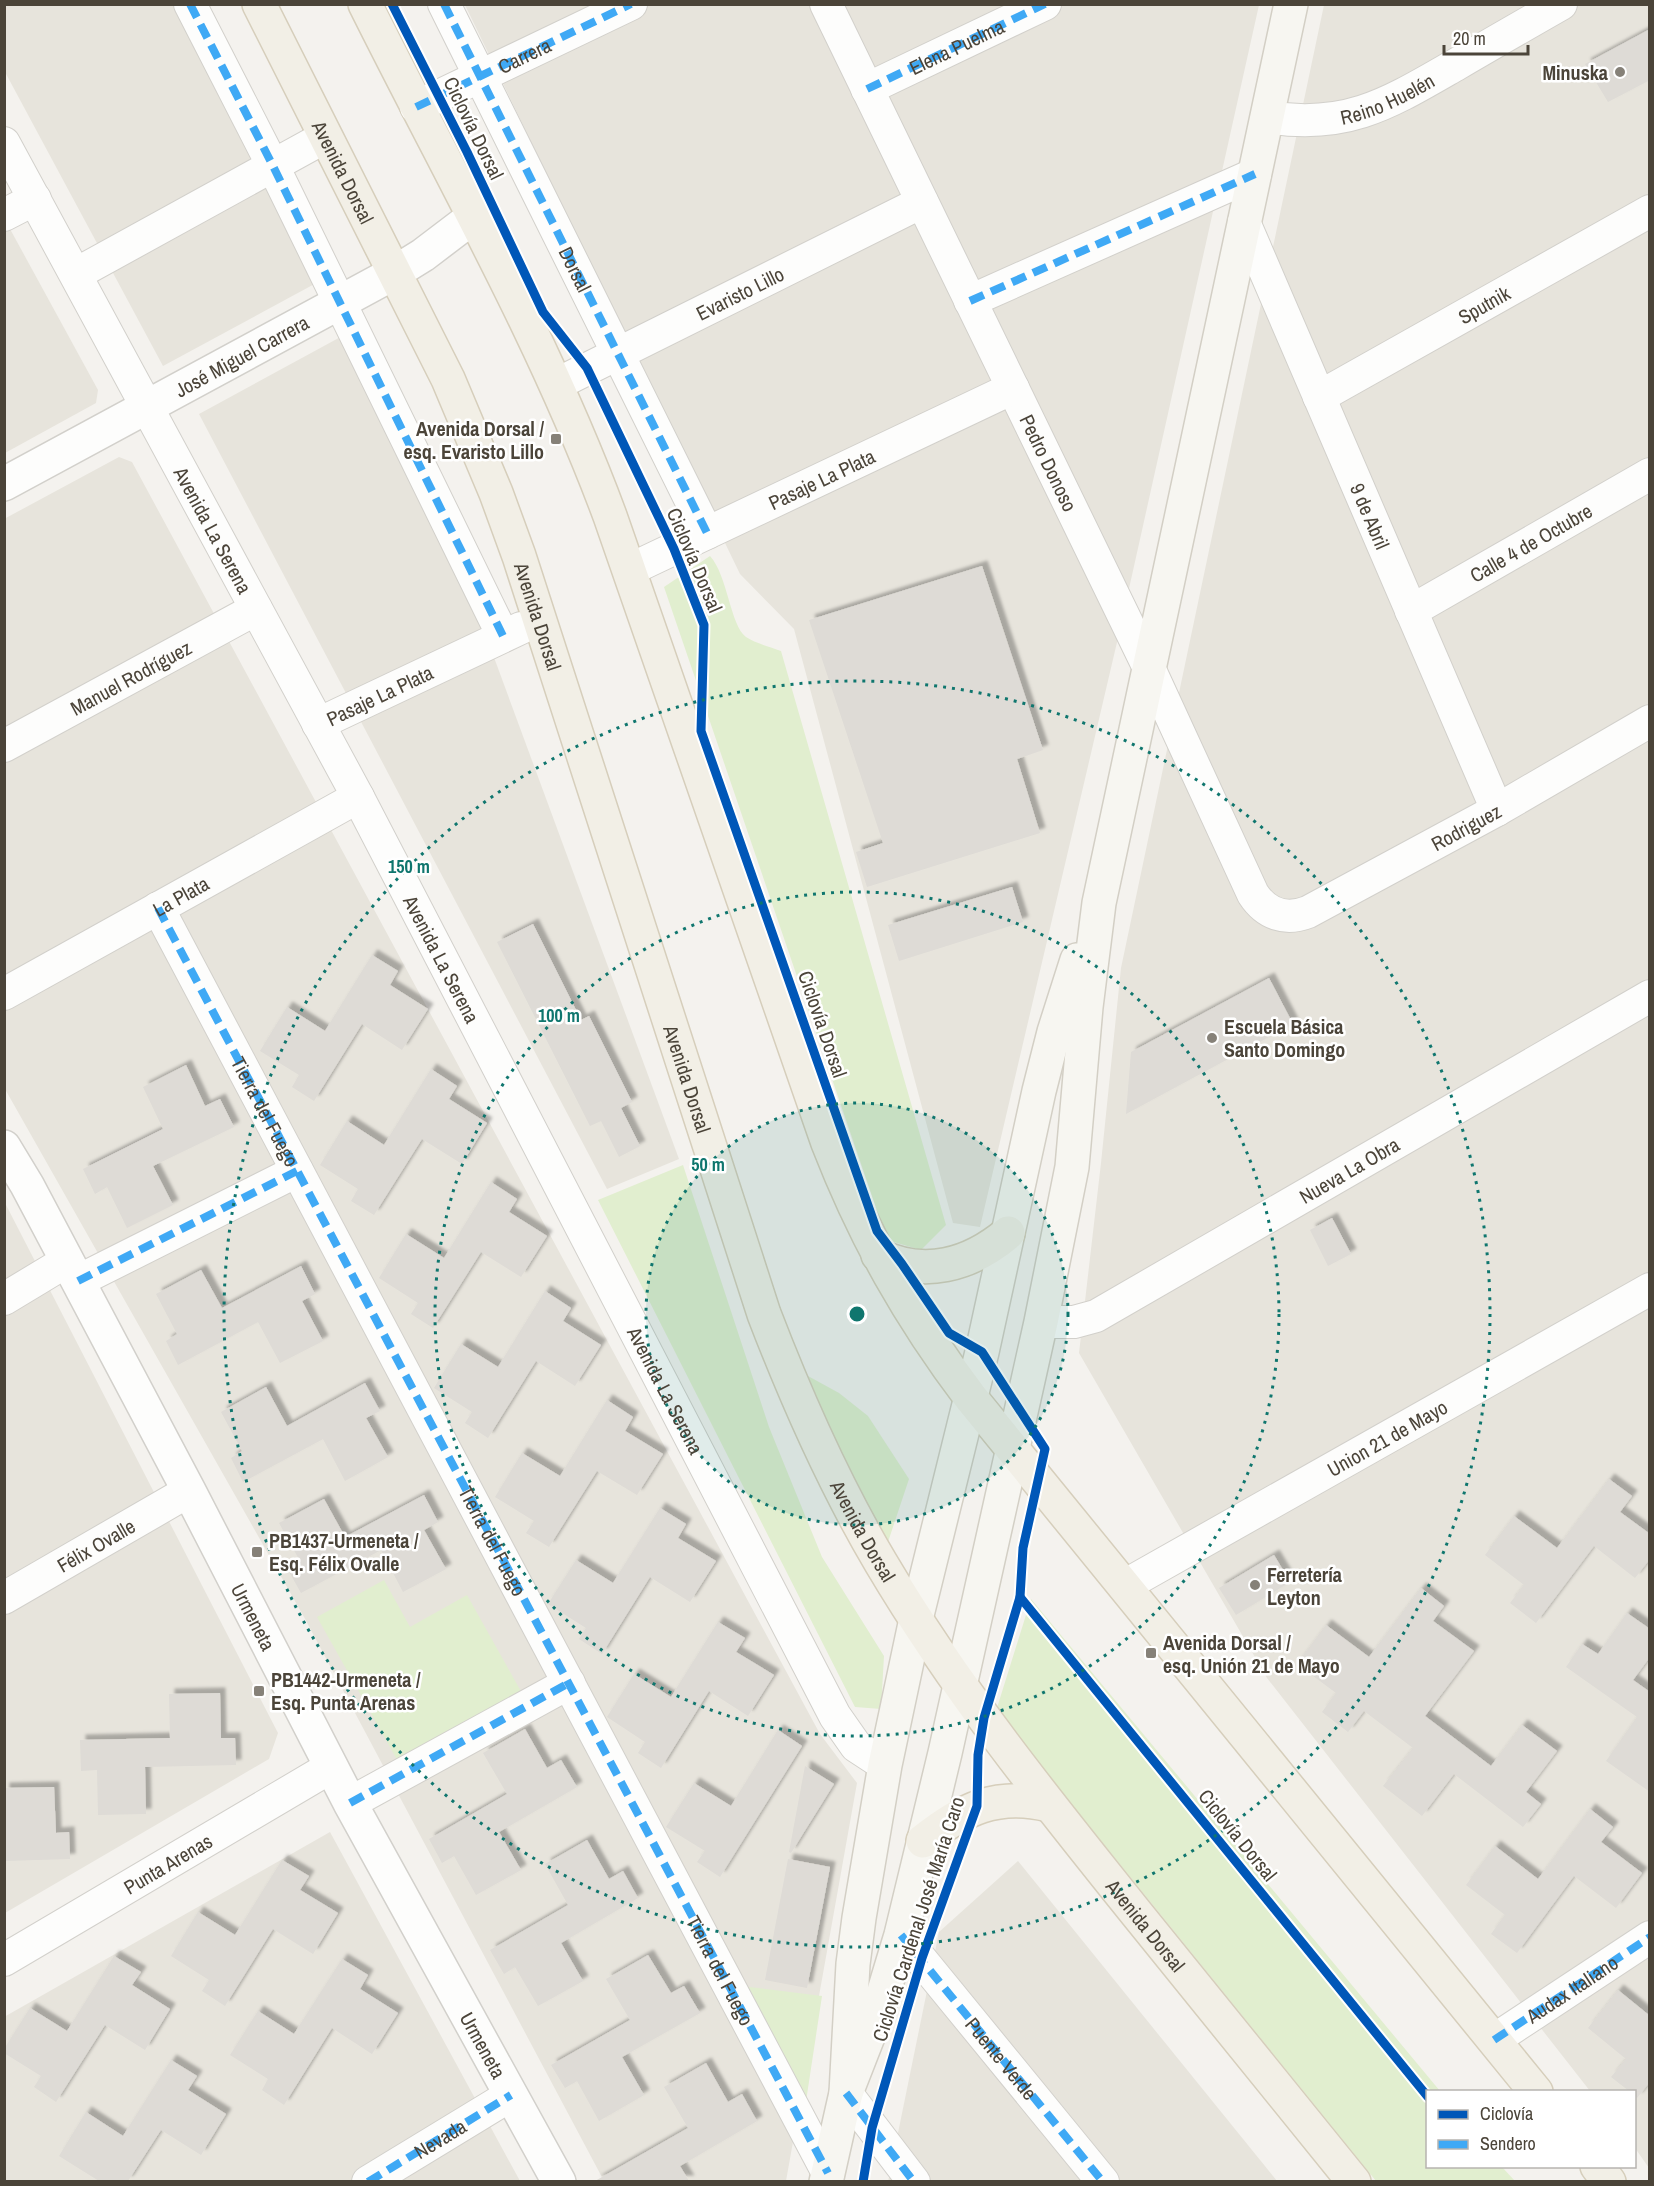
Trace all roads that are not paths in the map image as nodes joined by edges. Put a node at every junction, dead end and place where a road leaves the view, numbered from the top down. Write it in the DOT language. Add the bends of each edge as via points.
graph roads {
  1 [pos="190,4"];
  2 [pos="258,4"];
  3 [pos="365,4"];
  4 [pos="444,4"];
  5 [pos="631,4"];
  6 [pos="826,4"];
  7 [pos="1045,4"];
  8 [pos="1291,4"];
  9 [pos="1561,4"];
  10 [pos="480,76"];
  11 [pos="867,89"];
  12 [pos="416,107"];
  13 [pos="1267,117"];
  14 [pos="325,137"];
  15 [pos="4,143"];
  16 [pos="273,166"];
  17 [pos="1255,174"];
  18 [pos="35,199"];
  19 [pos="922,202"];
  20 [pos="1650,211"];
  21 [pos="4,215"];
  22 [pos="473,217"];
  23 [pos="1244,222"];
  24 [pos="394,273"];
  25 [pos="76,274"];
  26 [pos="970,301"];
  27 [pos="339,302"];
  28 [pos="617,354"];
  29 [pos="557,384"];
  30 [pos="1013,388"];
  31 [pos="1319,397"];
  32 [pos="147,406"];
  33 [pos="1650,474"];
  34 [pos="4,484"];
  35 [pos="707,533"];
  36 [pos="629,570"];
  37 [pos="256,609"];
  38 [pos="1411,611"];
  39 [pos="538,620"];
  40 [pos="503,636"];
  41 [pos="1149,668"];
  42 [pos="1650,721"];
  43 [pos="318,724"];
  44 [pos="4,746"];
  45 [pos="358,797"];
  46 [pos="1497,810"];
  47 [pos="1099,903"];
  48 [pos="158,908"];
  49 [pos="1277,915"];
  50 [pos="4,994"];
  51 [pos="1650,996"];
  52 [pos="4,1147"];
  53 [pos="297,1171"];
  54 [pos="1008,1233"];
  55 [pos="878,1255"];
  56 [pos="73,1271"];
  57 [pos="1650,1289"];
  58 [pos="4,1299"];
  59 [pos="1041,1322"];
  60 [pos="970,1398"];
  61 [pos="1013,1450"];
  62 [pos="189,1491"];
  63 [pos="1124,1587"];
  64 [pos="4,1598"];
  65 [pos="916,1619"];
  66 [pos="568,1683"];
  67 [pos="960,1685"];
  68 [pos="885,1765"];
  69 [pos="331,1767"];
  70 [pos="350,1803"];
  71 [pos="1049,1805"];
  72 [pos="923,1841"];
  73 [pos="901,1935"];
  74 [pos="1650,1937"];
  75 [pos="4,1960"];
  76 [pos="1494,2040"];
  77 [pos="1535,2090"];
  78 [pos="846,2092"];
  79 [pos="511,2095"];
  80 [pos="1599,2168"];
  81 [pos="827,2177"];
  82 [pos="368,2181"];
  83 [pos="559,2181"];
  84 [pos="914,2181"];
  85 [pos="1103,2181"];
  86 [pos="1354,2181"];
  87 [pos="1609,2181"];
  1 -- 16 [label="street, Avenida Dorsal"];
  2 -- 14 [label="main road, Avenida Dorsal"];
  3 -- 12 [label="main road"];
  4 -- 10 [label="street, Dorsal"];
  5 -- 10 [label="street, Carrera"];
  6 -- 11 [label="street, Pedro Donoso"];
  7 -- 11 [label="street, Elena Puelma"];
  8 -- 13 [label="main road"];
  9 -- 13 [label="street, Reino Huelén" via="1381,106 1314,121"];
  10 -- 12 [label="street, Carrera"];
  10 -- 28 [label="street, Dorsal"];
  11 -- 19 [label="street, Pedro Donoso"];
  12 -- 22 [label="main road"];
  13 -- 17 [label="main road"];
  14 -- 16 [label="street"];
  14 -- 24 [label="main road, Avenida Dorsal"];
  15 -- 18 [label="street, Avenida La Serena"];
  16 -- 25 [label="street"];
  16 -- 27 [label="street, Avenida Dorsal"];
  17 -- 23 [label="main road"];
  17 -- 26 [label="street"];
  18 -- 21 [label="street"];
  18 -- 25 [label="street, Avenida La Serena"];
  19 -- 26 [label="street, Pedro Donoso"];
  19 -- 28 [label="street, Evaristo Lillo"];
  20 -- 31 [label="street, Sputnik"];
  22 -- 24 [label="street, José Miguel Carrera"];
  22 -- 29 [label="main road"];
  23 -- 31 [label="street, 9 de Abril"];
  23 -- 41 [label="main road"];
  24 -- 27 [label="street, José Miguel Carrera"];
  24 -- 39 [label="main road, Avenida Dorsal" via="473,436"];
  25 -- 32 [label="street, Avenida La Serena"];
  26 -- 30 [label="street, Pedro Donoso"];
  27 -- 32 [label="street, José Miguel Carrera"];
  27 -- 40 [label="street, Avenida Dorsal"];
  28 -- 29 [label="street, Evaristo Lillo"];
  28 -- 35 [label="street, Dorsal"];
  29 -- 36 [label="main road"];
  30 -- 35 [label="street, Pasaje La Plata"];
  30 -- 41 [label="street, Pedro Donoso"];
  31 -- 38 [label="street, 9 de Abril"];
  32 -- 34 [label="street, José Miguel Carrera"];
  32 -- 37 [label="street, Avenida La Serena"];
  33 -- 38 [label="street, Calle 4 de Octubre"];
  35 -- 36 [label="street, Pasaje La Plata"];
  36 -- 55 [label="main road" via="828,1143"];
  37 -- 43 [label="street, Avenida La Serena"];
  37 -- 44 [label="street, Manuel Rodríguez"];
  38 -- 46 [label="street, 9 de Abril"];
  39 -- 40 [label="street, Pasaje La Plata"];
  39 -- 65 [label="main road, Avenida Dorsal" via="764,1314 817,1443 854,1515"];
  40 -- 43 [label="street, Pasaje La Plata"];
  41 -- 47 [label="main road"];
  41 -- 49 [label="street, Pedro Donoso" via="1253,894"];
  42 -- 46 [label="street, Rodriguez"];
  43 -- 45 [label="street, Avenida La Serena"];
  45 -- 48 [label="street, La Plata"];
  45 -- 68 [label="street, Avenida La Serena" via="835,1716 856,1746"];
  46 -- 49 [label="street, Rodriguez" via="1308,912 1298,916"];
  47 -- 54 [label="main road" via="1054,1032"];
  47 -- 59 [label="main road" via="1072,1167"];
  48 -- 50 [label="street, La Plata"];
  48 -- 53 [label="street, Tierra del Fuego"];
  51 -- 59 [label="street, Nueva La Obra" via="1096,1316 1074,1322"];
  52 -- 56 [label="street, Urmeneta"];
  53 -- 56 [label="street"];
  53 -- 66 [label="street, Tierra del Fuego"];
  54 -- 55 [label="main road" via="985,1251 952,1263 909,1265"];
  54 -- 60 [label="main road"];
  55 -- 60 [label="main road" via="923,1331"];
  56 -- 58 [label="street"];
  56 -- 62 [label="street, Urmeneta"];
  57 -- 63 [label="street, Union 21 de Mayo"];
  59 -- 61 [label="main road"];
  60 -- 61 [label="main road"];
  60 -- 65 [label="main road"];
  61 -- 63 [label="main road"];
  61 -- 67 [label="main road"];
  62 -- 64 [label="street, Félix Ovalle"];
  62 -- 69 [label="street, Urmeneta"];
  63 -- 76 [label="main road"];
  65 -- 67 [label="main road, Avenida Dorsal"];
  65 -- 68 [label="main road"];
  66 -- 70 [label="street"];
  66 -- 81 [label="street, Tierra del Fuego"];
  67 -- 71 [label="main road, Avenida Dorsal"];
  67 -- 72 [label="main road"];
  68 -- 78 [label="main road" via="855,1952"];
  69 -- 70 [label="street, Urmeneta"];
  69 -- 75 [label="street, Punta Arenas"];
  70 -- 79 [label="street, Urmeneta"];
  71 -- 72 [label="main road" via="1012,1801 977,1806"];
  71 -- 86 [label="main road, Avenida Dorsal"];
  72 -- 73 [label="main road"];
  73 -- 78 [label="main road" via="878,2011"];
  73 -- 85 [label="street, Puente Verde"];
  74 -- 76 [label="street, Audax Italiano"];
  76 -- 77 [label="main road"];
  78 -- 81 [label="main road"];
  78 -- 84 [label="street"];
  79 -- 82 [label="street, Nevada"];
  79 -- 83 [label="street, Urmeneta"];
  80 -- 87 [label="main road"];
}
